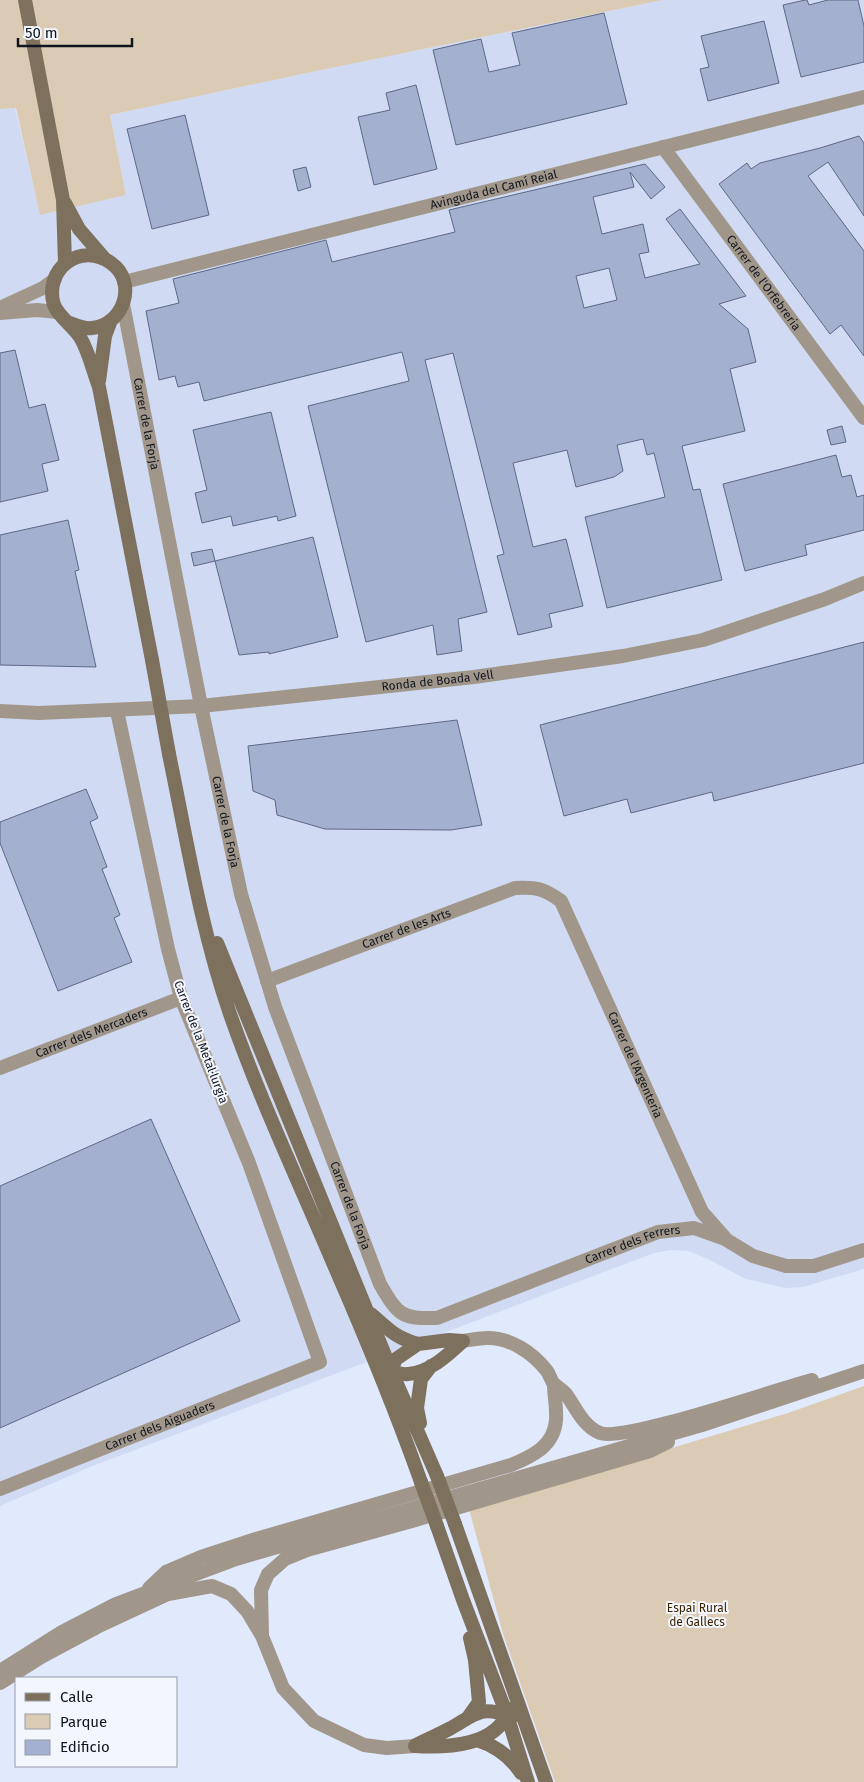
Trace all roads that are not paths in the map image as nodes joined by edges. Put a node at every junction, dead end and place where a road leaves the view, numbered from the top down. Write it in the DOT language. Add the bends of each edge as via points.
graph roads {
  1 [pos="25,0"];
  2 [pos="864,97"];
  3 [pos="663,148"];
  4 [pos="64,200"];
  5 [pos="104,258"];
  6 [pos="65,263"];
  7 [pos="55,279"];
  8 [pos="124,282"];
  9 [pos="124,304"];
  10 [pos="0,308"];
  11 [pos="58,312"];
  12 [pos="0,313"];
  13 [pos="112,320"];
  14 [pos="70,323"];
  15 [pos="99,387"];
  16 [pos="864,418"];
  17 [pos="864,583"];
  18 [pos="201,706"];
  19 [pos="0,711"];
  20 [pos="117,711"];
  21 [pos="547,890"];
  22 [pos="198,896"];
  23 [pos="267,981"];
  24 [pos="181,998"];
  25 [pos="0,1068"];
  26 [pos="725,1239"];
  27 [pos="864,1250"];
  28 [pos="367,1311"];
  29 [pos="403,1314"];
  30 [pos="464,1342"];
  31 [pos="418,1344"];
  32 [pos="373,1358"];
  33 [pos="320,1362"];
  34 [pos="431,1366"];
  35 [pos="391,1370"];
  36 [pos="864,1371"];
  37 [pos="838,1380"];
  38 [pos="554,1384"];
  39 [pos="391,1403"];
  40 [pos="702,1426"];
  41 [pos="426,1448"];
  42 [pos="0,1489"];
  43 [pos="143,1594"];
  44 [pos="463,1600"];
  45 [pos="262,1636"];
  46 [pos="0,1670"];
  47 [pos="0,1683"];
  48 [pos="510,1683"];
  49 [pos="507,1715"];
  50 [pos="469,1716"];
  51 [pos="527,1730"];
  52 [pos="477,1740"];
  53 [pos="415,1746"];
  54 [pos="527,1782"];
  55 [pos="546,1782"];
  1 -- 4 [label="main road"];
  2 -- 3 [label="street, Avinguda del Camí Reial"];
  3 -- 8 [label="street, Avinguda del Camí Reial"];
  3 -- 16 [label="street, Carrer de l'Orfebreria"];
  4 -- 5 [label="main road" via="79,229"];
  4 -- 6 [label="main road"];
  5 -- 6 [label="main road" via="88,254"];
  5 -- 8 [label="main road" via="119,270"];
  6 -- 7 [label="main road"];
  7 -- 10 [label="street"];
  7 -- 11 [label="main road" via="52,293"];
  8 -- 9 [label="main road"];
  9 -- 13 [label="main road"];
  9 -- 18 [label="street, Carrer de la Forja"];
  11 -- 12 [label="street"];
  11 -- 14 [label="main road"];
  13 -- 14 [label="main road" via="93,328"];
  13 -- 15 [label="main road" via="105,336"];
  14 -- 15 [label="main road" via="85,347"];
  15 -- 22 [label="main road, bridge"];
  17 -- 18 [label="street, Ronda de Boada Vell" via="703,640 622,656 474,678"];
  18 -- 20 [label="street, Ronda de Boada Vell"];
  18 -- 23 [label="street, Carrer de la Forja" via="241,894"];
  19 -- 20 [label="street, Ronda de Boada Vell"];
  20 -- 24 [label="street, Carrer de la Metal·lurgia"];
  21 -- 23 [label="street, Carrer de les Arts" via="515,888"];
  21 -- 26 [label="street, Carrer de l'Argenteria" via="561,901 702,1212"];
  22 -- 28 [label="main road"];
  22 -- 32 [label="main road" via="210,952 250,1068"];
  23 -- 29 [label="street, Carrer de la Forja" via="380,1284 390,1302"];
  24 -- 25 [label="street, Carrer dels Mercaders"];
  24 -- 33 [label="street, Carrer de la Metal·lurgia" via="249,1162"];
  26 -- 27 [label="street, Carrer dels Ferrers" via="753,1256 786,1266 814,1266"];
  26 -- 29 [label="street, Carrer dels Ferrers" via="694,1228 658,1232 437,1318 414,1319"];
  28 -- 31 [label="main road" via="400,1339"];
  28 -- 35 [label="main road"];
  30 -- 31 [label="main road" via="449,1340"];
  30 -- 34 [label="main road"];
  30 -- 38 [label="street" via="485,1338 512,1343 538,1362"];
  31 -- 35 [label="main road" via="396,1359"];
  32 -- 35 [label="main road"];
  32 -- 39 [label="main road"];
  33 -- 42 [label="street, Carrer dels Aiguaders"];
  34 -- 35 [label="main road" via="408,1374"];
  34 -- 41 [label="main road" via="421,1378 417,1408"];
  35 -- 39 [label="main road" via="387,1377"];
  35 -- 41 [label="main road"];
  36 -- 37 [label="street"];
  37 -- 38 [label="street" via="812,1380 653,1427 601,1434 576,1412 565,1392"];
  37 -- 40 [label="street"];
  38 -- 43 [label="street" via="556,1419 553,1435 545,1447 529,1458 201,1557 166,1572"];
  39 -- 44 [label="main road, bridge"];
  40 -- 43 [label="street" via="264,1550"];
  40 -- 45 [label="street" via="650,1451 307,1550 285,1560 268,1574 261,1590"];
  41 -- 48 [label="main road, bridge" via="456,1524"];
  43 -- 46 [label="street" via="62,1632"];
  44 -- 49 [label="main road"];
  44 -- 50 [label="main road" via="475,1660 479,1702"];
  45 -- 47 [label="street" via="247,1611 231,1594 212,1586 168,1594 97,1627"];
  45 -- 53 [label="street" via="283,1688 314,1721 364,1745 387,1748"];
  48 -- 49 [label="main road" via="512,1699"];
  48 -- 51 [label="main road"];
  49 -- 50 [label="main road" via="487,1711"];
  49 -- 51 [label="main road" via="520,1721"];
  49 -- 52 [label="main road" via="492,1733"];
  49 -- 54 [label="main road"];
  50 -- 53 [label="main road"];
  51 -- 55 [label="main road"];
  52 -- 53 [label="main road" via="434,1747"];
  52 -- 54 [label="main road" via="490,1744 506,1756"];
}
